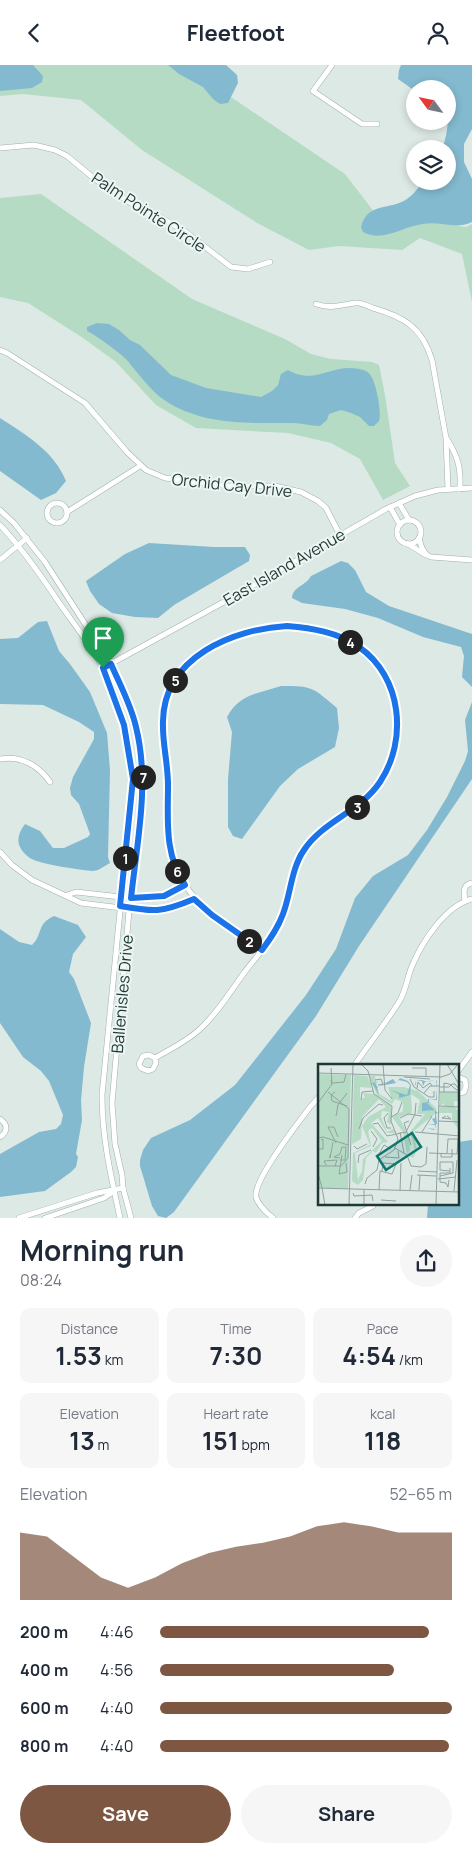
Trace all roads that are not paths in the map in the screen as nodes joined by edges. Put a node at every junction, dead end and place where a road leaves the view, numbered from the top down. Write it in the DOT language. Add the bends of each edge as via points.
graph roads {
  1 [pos="332,65"];
  2 [pos="377,124"];
  3 [pos="0,148"];
  4 [pos="270,262"];
  5 [pos="316,304"];
  6 [pos="0,350"];
  7 [pos="446,438"];
  8 [pos="140,466"];
  9 [pos="472,488"];
  10 [pos="448,489"];
  11 [pos="460,489"];
  12 [pos="399,503"];
  13 [pos="390,507"];
  14 [pos="0,510"];
  15 [pos="67,512"];
  16 [pos="409,520"];
  17 [pos="0,525"];
  18 [pos="400,525"];
  19 [pos="340,535"];
  20 [pos="419,538"];
  21 [pos="27,539"];
  22 [pos="408,544"];
  23 [pos="18,546"];
  24 [pos="426,555"];
  25 [pos="0,560"];
  26 [pos="472,560"];
  27 [pos="111,664"];
  28 [pos="103,668"];
  29 [pos="0,759"];
  30 [pos="50,783"];
  31 [pos="0,852"];
  32 [pos="472,883"];
  33 [pos="185,885"];
  34 [pos="67,895"];
  35 [pos="121,897"];
  36 [pos="131,898"];
  37 [pos="194,899"];
  38 [pos="472,899"];
  39 [pos="465,901"];
  40 [pos="120,906"];
  41 [pos="130,908"];
  42 [pos="262,950"];
  43 [pos="472,1052"];
  44 [pos="155,1058"];
  45 [pos="355,1064"];
  46 [pos="460,1068"];
  47 [pos="460,1078"];
  48 [pos="460,1094"];
  49 [pos="318,1098"];
  50 [pos="0,1119"];
  51 [pos="0,1137"];
  52 [pos="123,1188"];
  53 [pos="114,1191"];
  54 [pos="372,1206"];
  55 [pos="19,1218"];
  56 [pos="45,1218"];
  57 [pos="120,1218"];
  58 [pos="130,1218"];
  59 [pos="273,1218"];
  60 [pos="355,1218"];
  1 -- 2 [label="street" via="314,91 362,124"];
  3 -- 4 [label="street, Palm Pointe Circle" via="34,145 67,156 96,180 144,212 160,217 186,233 231,267 248,269"];
  5 -- 7 [label="street" via="337,307 357,303 396,315 412,326 429,351"];
  6 -- 8 [label="street, Orchid Cay Drive" via="85,403"];
  7 -- 10 [label="street"];
  7 -- 11 [label="street" via="458,458"];
  8 -- 15 [label="street"];
  8 -- 19 [label="street, Orchid Cay Drive" via="165,478 229,486 275,486 301,492 326,508"];
  9 -- 11 [label="street, East Island Avenue"];
  10 -- 11 [label="street, East Island Avenue"];
  10 -- 12 [label="street, East Island Avenue"];
  12 -- 13 [label="street, East Island Avenue"];
  12 -- 16 [label="street"];
  13 -- 18 [label="street"];
  13 -- 19 [label="street, East Island Avenue"];
  14 -- 21 [label="street, Ballenisles Drive"];
  15 -- 15 [label="street" via="62,504 55,502 46,512 50,521 56,523 65,519"];
  16 -- 18 [label="street"];
  16 -- 20 [label="street" via="420,527"];
  17 -- 23 [label="street, Ballenisles Drive"];
  18 -- 22 [label="street" via="398,537"];
  19 -- 27 [label="street, East Island Avenue"];
  20 -- 22 [label="street"];
  20 -- 24 [label="street"];
  21 -- 23 [label="street"];
  21 -- 27 [label="street, Ballenisles Drive"];
  22 -- 24 [label="street"];
  23 -- 25 [label="street"];
  23 -- 28 [label="street, Ballenisles Drive"];
  24 -- 26 [label="street"];
  27 -- 28 [label="street, East Island Avenue"];
  27 -- 36 [label="street, Ballenisles Drive" via="136,726 142,764 143,792"];
  28 -- 35 [label="street, Ballenisles Drive" via="124,725 133,779"];
  29 -- 30 [label="street" via="22,760 42,770"];
  31 -- 34 [label="street" via="32,881"];
  32 -- 39 [label="street" via="464,888"];
  33 -- 36 [label="street" via="164,896"];
  33 -- 37 [label="street"];
  33 -- 42 [label="street" via="174,864 168,837 168,776 163,720 166,698 179,673 194,657 216,644 270,627 315,629 359,647 376,662 393,693 397,731 392,759 371,793 305,847 294,871 280,922"];
  34 -- 35 [label="street" via="76,892"];
  34 -- 40 [label="street" via="81,903"];
  35 -- 36 [label="street"];
  35 -- 40 [label="street, Ballenisles Drive"];
  36 -- 41 [label="street, Ballenisles Drive"];
  37 -- 41 [label="street" via="154,912"];
  37 -- 42 [label="street"];
  38 -- 39 [label="street"];
  39 -- 45 [label="street" via="444,916 422,947 399,1001"];
  40 -- 41 [label="street"];
  40 -- 53 [label="street, Ballenisles Drive" via="102,1095 103,1134"];
  41 -- 52 [label="street, Ballenisles Drive" via="112,1103"];
  42 -- 44 [label="street" via="201,1029"];
  43 -- 46 [label="street"];
  47 -- 48 [label="street" via="465,1080 466,1086"];
  49 -- 59 [label="street" via="259,1182 256,1197"];
  50 -- 51 [label="street" via="6,1128"];
  52 -- 53 [label="street"];
  52 -- 58 [label="street, Ballenisles Drive"];
  53 -- 55 [label="street"];
  53 -- 56 [label="street" via="104,1199"];
  53 -- 57 [label="street, Ballenisles Drive"];
  54 -- 60 [label="street"];
}
